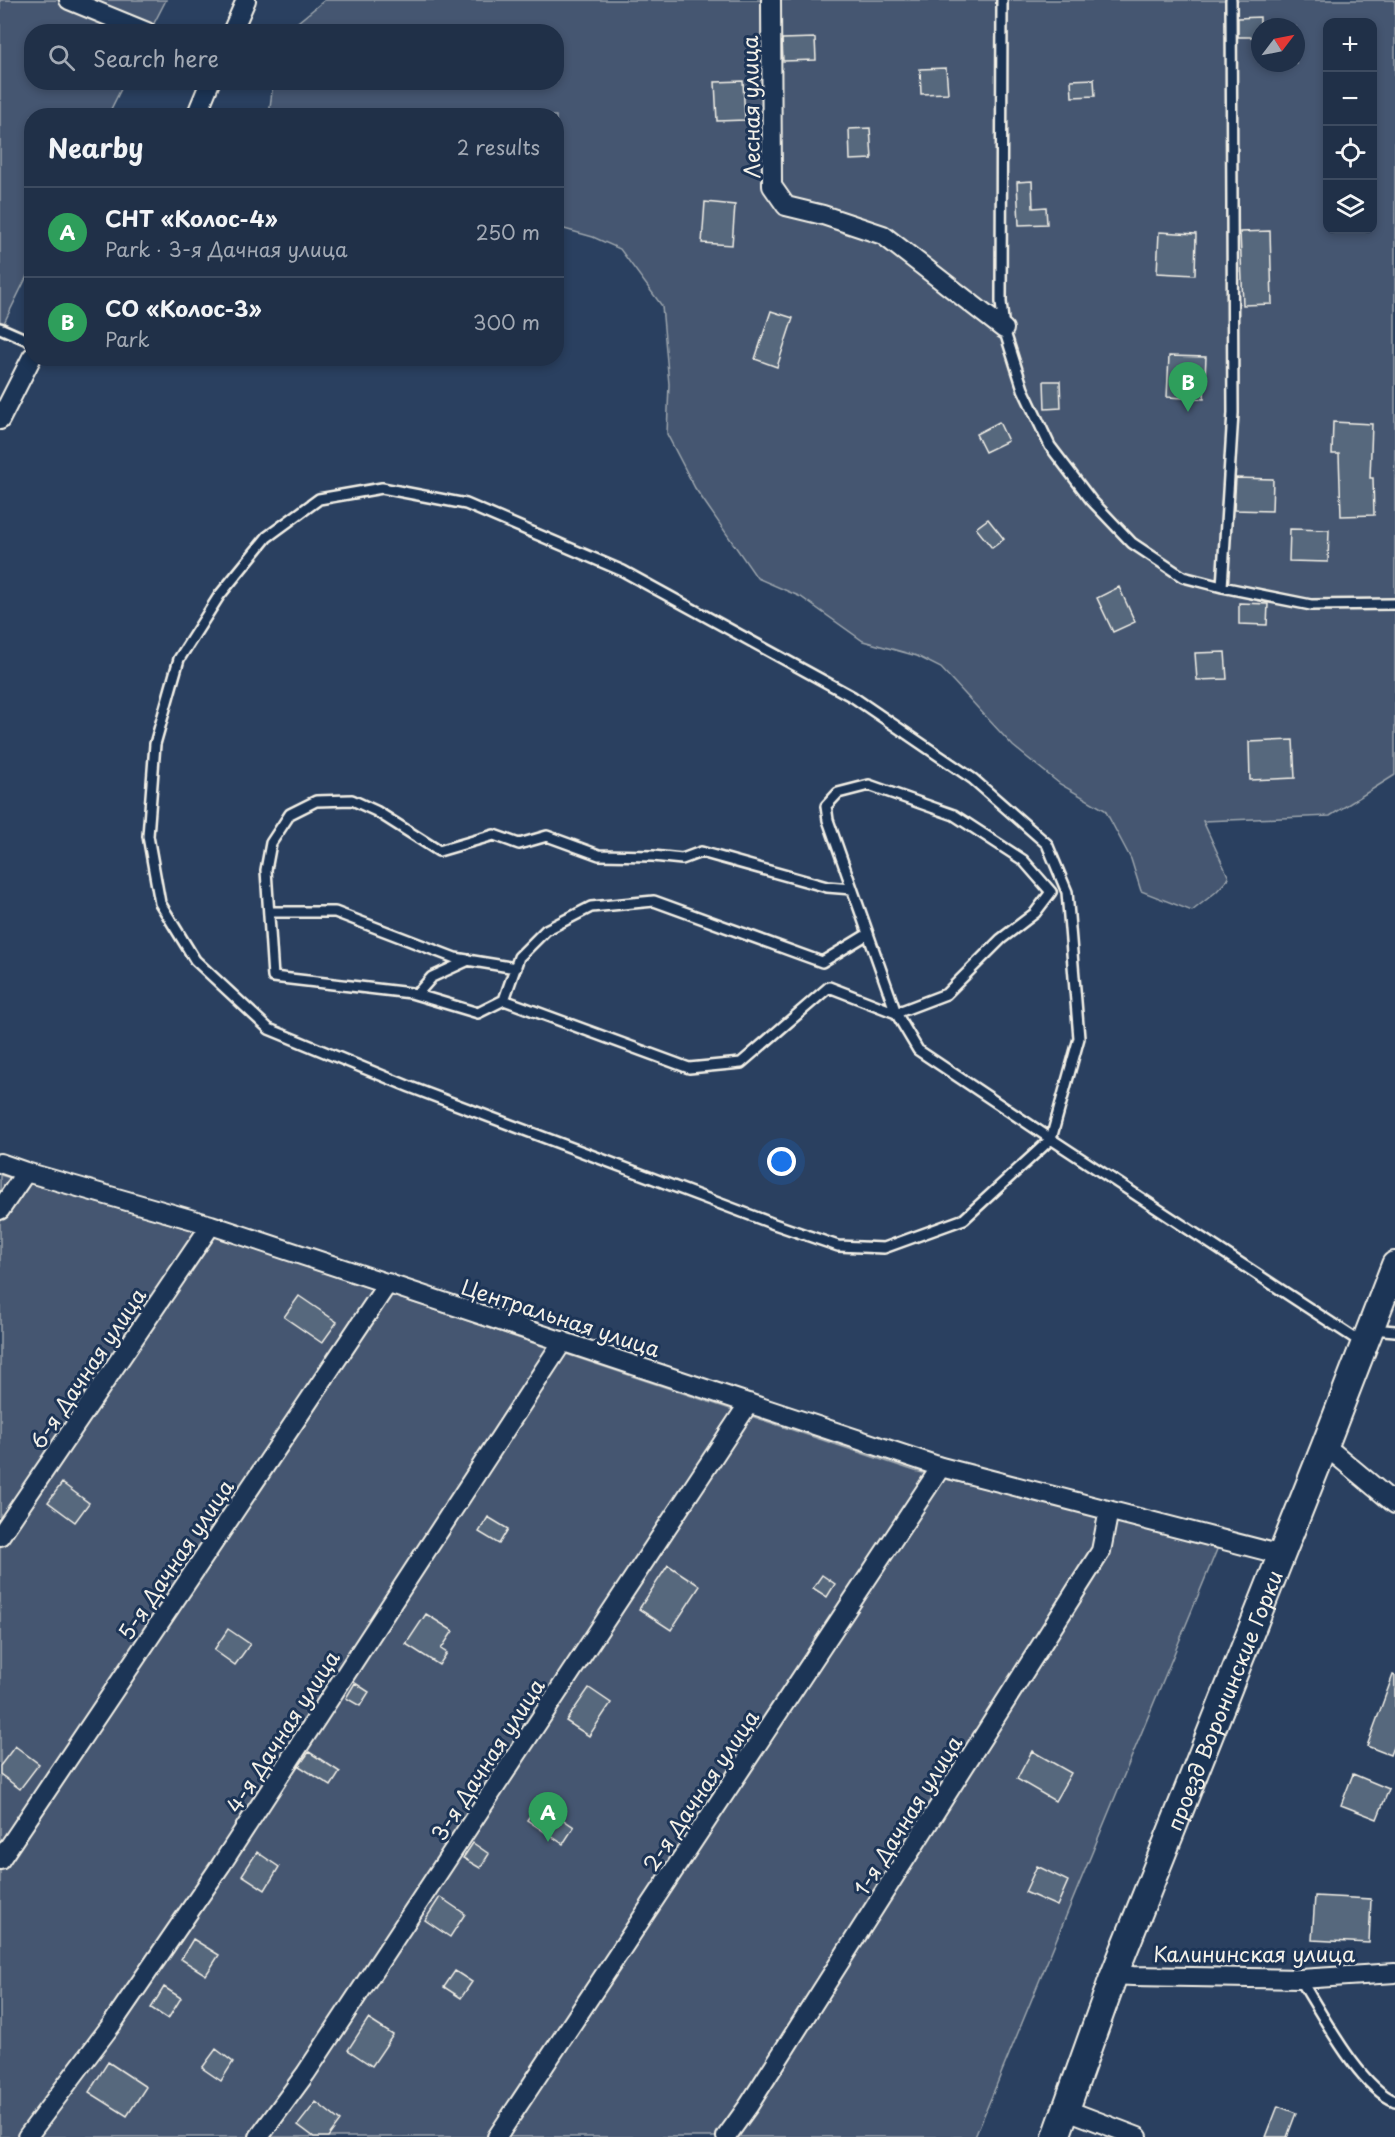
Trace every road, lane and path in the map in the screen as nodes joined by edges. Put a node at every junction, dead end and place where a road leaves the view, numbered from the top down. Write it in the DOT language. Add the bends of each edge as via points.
graph roads {
  1 [pos="69,0"];
  2 [pos="246,0"];
  3 [pos="771,0"];
  4 [pos="1002,0"];
  5 [pos="1231,0"];
  6 [pos="128,24"];
  7 [pos="236,24"];
  8 [pos="207,90"];
  9 [pos="199,108"];
  10 [pos="0,328"];
  11 [pos="1004,329"];
  12 [pos="24,338"];
  13 [pos="27,366"];
  14 [pos="0,420"];
  15 [pos="1222,587"];
  16 [pos="1395,604"];
  17 [pos="852,889"];
  18 [pos="1052,892"];
  19 [pos="1066,892"];
  20 [pos="269,912"];
  21 [pos="868,934"];
  22 [pos="469,960"];
  23 [pos="516,968"];
  24 [pos="417,994"];
  25 [pos="504,1000"];
  26 [pos="896,1013"];
  27 [pos="1051,1139"];
  28 [pos="0,1162"];
  29 [pos="26,1172"];
  30 [pos="0,1210"];
  31 [pos="212,1225"];
  32 [pos="1395,1265"];
  33 [pos="388,1283"];
  34 [pos="1376,1335"];
  35 [pos="563,1341"];
  36 [pos="749,1403"];
  37 [pos="1324,1448"];
  38 [pos="941,1467"];
  39 [pos="1395,1504"];
  40 [pos="1109,1510"];
  41 [pos="0,1536"];
  42 [pos="1282,1555"];
  43 [pos="0,1860"];
  44 [pos="1395,1973"];
  45 [pos="1114,1975"];
  46 [pos="1300,1979"];
  47 [pos="1395,2101"];
  48 [pos="1067,2110"];
  49 [pos="27,2137"];
  50 [pos="259,2137"];
  51 [pos="497,2137"];
  52 [pos="726,2137"];
  53 [pos="1056,2137"];
  54 [pos="1138,2137"];
  1 -- 6 [label="street"];
  2 -- 7 [label="street"];
  3 -- 11 [label="street, Лесная улица" via="772,186 786,206 883,235"];
  4 -- 11 [label="lane"];
  5 -- 15 [label="lane" via="1233,413"];
  8 -- 9 [label="street"];
  10 -- 12 [label="lane"];
  11 -- 15 [label="lane" via="1023,389 1050,446 1091,500 1132,543 1183,577"];
  13 -- 14 [label="street"];
  15 -- 16 [label="lane" via="1311,605"];
  17 -- 18 [label="lane" via="826,806 838,794 869,785 954,816 1023,860"];
  17 -- 20 [label="lane" via="827,886 701,852 682,859 599,855 547,836 519,844 494,835 439,850 376,811 352,800 340,800 316,801 290,814 271,843 266,870"];
  17 -- 21 [label="lane"];
  18 -- 19 [label="lane"];
  18 -- 26 [label="lane" via="1035,914 1001,939 946,994"];
  19 -- 27 [label="lane" via="1079,1038"];
  19 -- 27 [label="lane" via="1047,844 973,779 853,697 623,571 466,504 382,488 319,499 267,537 219,596 179,659 155,744 148,836 160,903 195,960 269,1029 410,1087 838,1246 884,1248 964,1219"];
  20 -- 22 [label="lane" via="335,912"];
  20 -- 24 [label="lane" via="273,977"];
  21 -- 23 [label="lane" via="822,962 654,901 591,907 546,930 519,957"];
  21 -- 26 [label="lane"];
  22 -- 23 [label="lane"];
  22 -- 24 [label="lane" via="432,977"];
  23 -- 25 [label="lane"];
  24 -- 25 [label="lane" via="478,1012"];
  25 -- 26 [label="lane" via="689,1068 741,1063 829,987"];
  26 -- 27 [label="lane" via="918,1050"];
  27 -- 34 [label="lane"];
  28 -- 29 [label="street, Центральная улица"];
  29 -- 30 [label="street"];
  29 -- 31 [label="street, Центральная улица"];
  31 -- 33 [label="street, Центральная улица"];
  31 -- 41 [label="street, 6-я Дачная улица"];
  32 -- 34 [label="street, проезд Воронинские Горки"];
  33 -- 35 [label="street, Центральная улица"];
  33 -- 43 [label="street, 5-я Дачная улица"];
  34 -- 37 [label="street, проезд Воронинские Горки"];
  35 -- 36 [label="street, Центральная улица"];
  35 -- 49 [label="street, 4-я Дачная улица" via="221,1865 112,2025"];
  36 -- 38 [label="street, Центральная улица"];
  36 -- 50 [label="street, 3-я Дачная улица" via="306,2073"];
  37 -- 39 [label="street"];
  37 -- 42 [label="street, проезд Воронинские Горки"];
  38 -- 40 [label="street, Центральная улица"];
  38 -- 51 [label="street, 2-я Дачная улица"];
  40 -- 42 [label="street, Центральная улица"];
  40 -- 52 [label="street, 1-я Дачная улица" via="1101,1551"];
  42 -- 45 [label="street, проезд Воронинские Горки"];
  44 -- 46 [label="street, Калининская улица"];
  45 -- 46 [label="street, Калининская улица"];
  45 -- 48 [label="street, проезд Воронинские Горки"];
  46 -- 47 [label="lane" via="1360,2074"];
  48 -- 53 [label="street, проезд Воронинские Горки"];
  48 -- 54 [label="street"];
}
